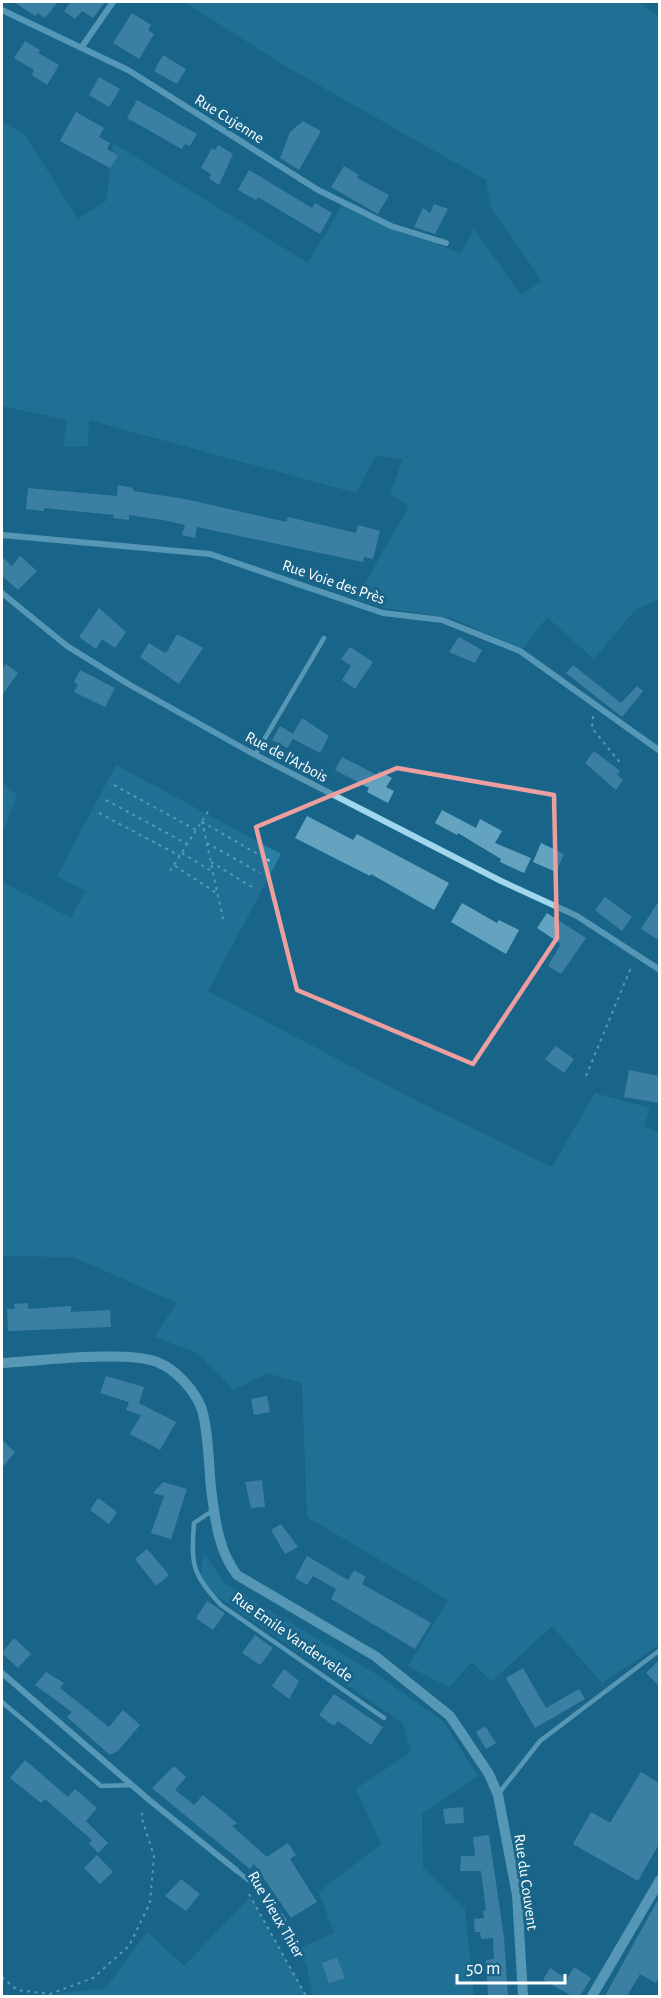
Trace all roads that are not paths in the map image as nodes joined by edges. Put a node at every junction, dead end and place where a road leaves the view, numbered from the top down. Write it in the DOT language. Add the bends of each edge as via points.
graph roads {
  1 [pos="113,2"];
  2 [pos="2,10"];
  3 [pos="81,48"];
  4 [pos="446,243"];
  5 [pos="2,535"];
  6 [pos="2,593"];
  7 [pos="324,638"];
  8 [pos="660,751"];
  9 [pos="255,755"];
  10 [pos="660,970"];
  11 [pos="2,1363"];
  12 [pos="214,1510"];
  13 [pos="660,1650"];
  14 [pos="2,1673"];
  15 [pos="2,1702"];
  16 [pos="384,1718"];
  17 [pos="132,1785"];
  18 [pos="498,1795"];
  19 [pos="236,1870"];
  20 [pos="660,1880"];
  21 [pos="284,1920"];
  22 [pos="524,1996"];
  23 [pos="592,1996"];
  1 -- 3 [label="street"];
  2 -- 3 [label="street, Rue Cujenne"];
  3 -- 4 [label="street, Rue Cujenne" via="128,70 318,190 391,226"];
  5 -- 8 [label="street, Rue Voie des Près" via="210,554 383,613 442,620 520,651"];
  6 -- 9 [label="street, Rue de l'Arbois" via="67,646 130,686"];
  7 -- 9 [label="lane"];
  9 -- 10 [label="street, Rue de l'Arbois" via="577,916"];
  11 -- 12 [label="street, Rue du Couvent" via="124,1356 155,1361 175,1372 201,1407"];
  12 -- 16 [label="lane, Rue Emile Vandervelde" via="194,1523 191,1556 199,1582 221,1605"];
  12 -- 18 [label="street, Rue du Couvent" via="224,1558 237,1575 375,1656 450,1716 489,1774"];
  13 -- 18 [label="lane" via="540,1741"];
  14 -- 17 [label="street, Rue Vieux Thier"];
  15 -- 17 [label="lane" via="101,1786"];
  17 -- 19 [label="street, Rue Vieux Thier"];
  18 -- 22 [label="street, Rue du Couvent" via="517,1894"];
  19 -- 21 [label="lane" via="265,1894"];
  20 -- 23 [label="street"];
}
